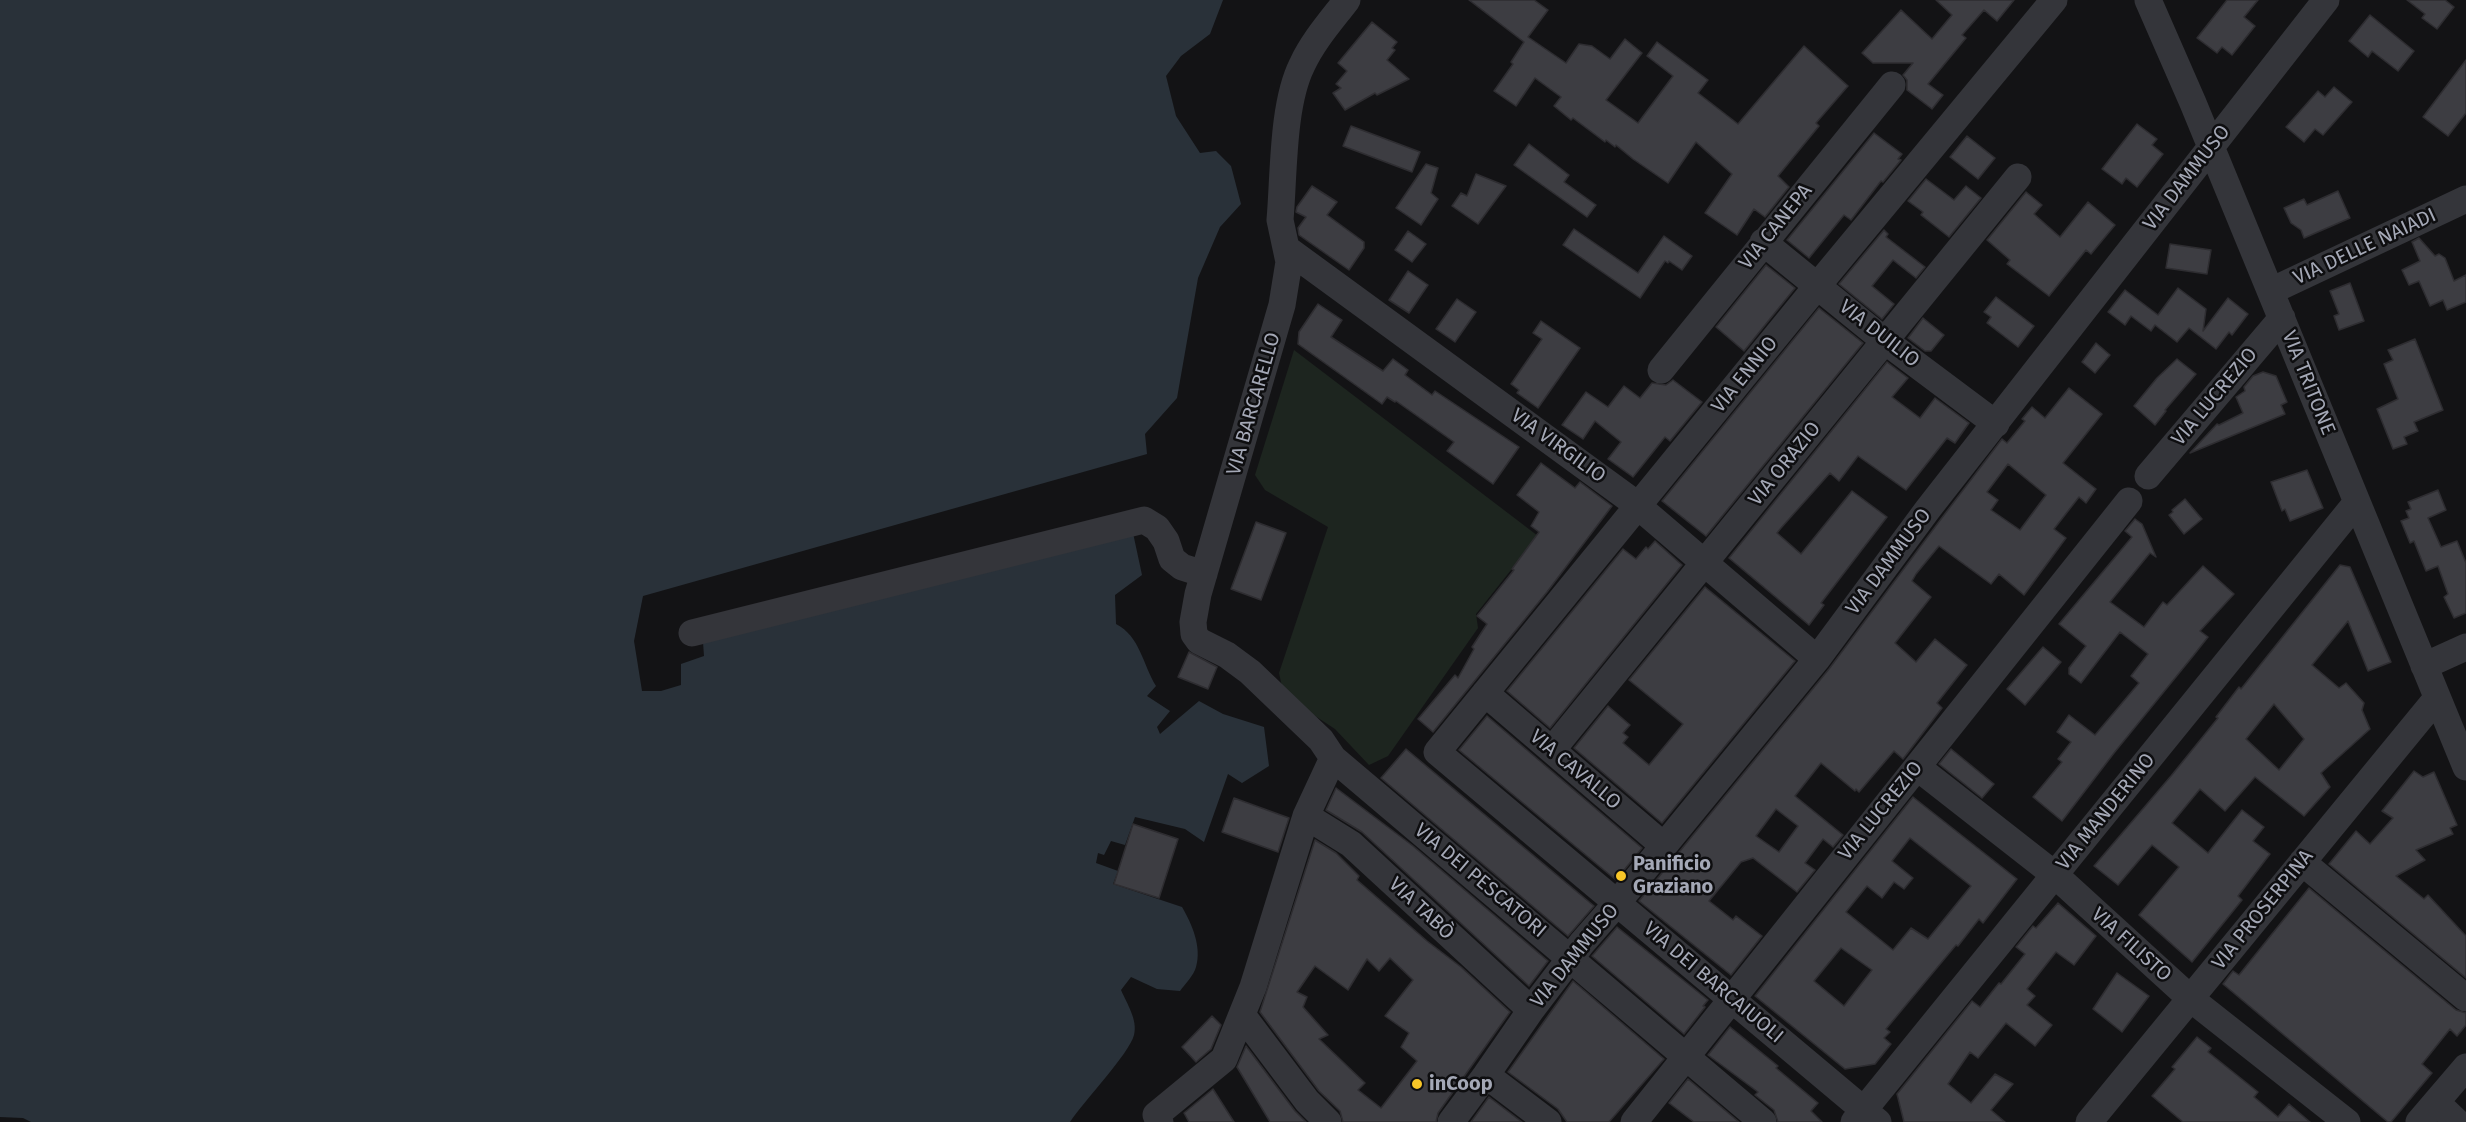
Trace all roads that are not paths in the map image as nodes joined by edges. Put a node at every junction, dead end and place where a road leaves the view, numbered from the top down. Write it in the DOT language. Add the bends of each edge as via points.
graph roads {
  1 [pos="1347,0"];
  2 [pos="2054,0"];
  3 [pos="2148,0"];
  4 [pos="2326,0"];
  5 [pos="1892,85"];
  6 [pos="2211,148"];
  7 [pos="2019,177"];
  8 [pos="2464,207"];
  9 [pos="1763,242"];
  10 [pos="1287,249"];
  11 [pos="1818,285"];
  12 [pos="2271,291"];
  13 [pos="2282,318"];
  14 [pos="1885,341"];
  15 [pos="1661,370"];
  16 [pos="1996,424"];
  17 [pos="2148,476"];
  18 [pos="2129,501"];
  19 [pos="2357,502"];
  20 [pos="1639,506"];
  21 [pos="1704,563"];
  22 [pos="1204,574"];
  23 [pos="692,633"];
  24 [pos="2466,647"];
  25 [pos="1817,659"];
  26 [pos="2424,666"];
  27 [pos="1485,693"];
  28 [pos="2437,698"];
  29 [pos="1552,750"];
  30 [pos="1437,752"];
  31 [pos="1333,758"];
  32 [pos="1917,767"];
  33 [pos="2466,767"];
  34 [pos="1306,816"];
  35 [pos="1664,846"];
  36 [pos="2302,862"];
  37 [pos="2055,875"];
  38 [pos="1617,903"];
  39 [pos="1571,958"];
  40 [pos="2466,998"];
  41 [pos="1731,999"];
  42 [pos="2191,999"];
  43 [pos="1530,1010"];
  44 [pos="1243,1016"];
  45 [pos="1685,1058"];
  46 [pos="2466,1067"];
  47 [pos="1486,1075"];
  48 [pos="2427,1112"];
  49 [pos="1865,1118"];
  50 [pos="1160,1122"];
  51 [pos="1328,1122"];
  52 [pos="1451,1122"];
  53 [pos="1548,1122"];
  54 [pos="1634,1122"];
  55 [pos="1763,1122"];
  56 [pos="2089,1122"];
  57 [pos="2347,1122"];
  58 [pos="2457,1122"];
  1 -- 10 [label="street, VIA BARCARELLO" via="1309,51 1292,92 1280,220"];
  2 -- 11 [label="street, VIA ENNIO"];
  3 -- 6 [label="street, VIA TRITONE"];
  4 -- 6 [label="street, VIA DAMMUSO"];
  5 -- 9 [label="street, VIA CANEPA"];
  6 -- 12 [label="street, VIA TRITONE"];
  6 -- 16 [label="street, VIA DAMMUSO"];
  7 -- 14 [label="street, VIA ORAZIO"];
  8 -- 12 [label="street, VIA DELLE NAIADI"];
  9 -- 11 [label="street, VIA DUILIO"];
  9 -- 15 [label="street, VIA CANEPA"];
  10 -- 20 [label="street, VIA VIRGILIO"];
  10 -- 22 [label="street, VIA BARCARELLO" via="1288,274 1282,306"];
  11 -- 14 [label="street, VIA DUILIO"];
  11 -- 20 [label="street, VIA ENNIO"];
  12 -- 13 [label="street, VIA TRITONE"];
  13 -- 17 [label="street, VIA LUCREZIO"];
  13 -- 19 [label="street, VIA TRITONE"];
  14 -- 16 [label="street, VIA DUILIO"];
  14 -- 21 [label="street, VIA ORAZIO"];
  16 -- 25 [label="street, VIA DAMMUSO" via="1928,508"];
  18 -- 32 [label="street, VIA LUCREZIO"];
  19 -- 26 [label="street, VIA TRITONE"];
  19 -- 37 [label="street, VIA MANDERINO"];
  20 -- 21 [label="street, VIA VIRGILIO"];
  20 -- 27 [label="street, VIA ENNIO"];
  21 -- 25 [label="street, VIA VIRGILIO"];
  21 -- 29 [label="street, VIA ORAZIO"];
  22 -- 23 [label="street" via="1172,559 1157,528 1144,520"];
  22 -- 31 [label="street, VIA BARCARELLO" via="1192,622 1194,634 1250,672 1321,740"];
  24 -- 26 [label="street"];
  25 -- 35 [label="street, VIA DAMMUSO"];
  26 -- 28 [label="street, VIA TRITONE"];
  27 -- 29 [label="street, VIA CAVALLO"];
  27 -- 30 [label="street, VIA ENNIO"];
  28 -- 33 [label="street, VIA TRITONE"];
  28 -- 36 [label="street, VIA PROSERPINA"];
  29 -- 35 [label="street, VIA CAVALLO"];
  30 -- 38 [label="street, VIA DEI BARCAIUOLI"];
  31 -- 34 [label="street"];
  31 -- 39 [label="street, VIA DEI PESCATORI"];
  32 -- 37 [label="street, VIA FILISTO"];
  32 -- 41 [label="street, VIA LUCREZIO"];
  34 -- 43 [label="street, VIA TABÒ" via="1351,844"];
  34 -- 44 [label="street"];
  35 -- 38 [label="street, VIA DAMMUSO"];
  36 -- 40 [label="street"];
  36 -- 42 [label="street, VIA PROSERPINA"];
  37 -- 42 [label="street, VIA FILISTO"];
  37 -- 49 [label="street, VIA MANDERINO"];
  38 -- 39 [label="street, VIA DAMMUSO"];
  38 -- 41 [label="street, VIA DEI BARCAIUOLI"];
  39 -- 43 [label="street, VIA DAMMUSO"];
  39 -- 45 [label="street, VIA DEI PESCATORI"];
  41 -- 45 [label="street, VIA LUCREZIO"];
  41 -- 49 [label="street, VIA DEI BARCAIUOLI"];
  42 -- 56 [label="street, VIA PROSERPINA"];
  42 -- 57 [label="street, VIA FILISTO"];
  43 -- 47 [label="street, VIA DAMMUSO"];
  44 -- 50 [label="street" via="1224,1059 1156,1115"];
  44 -- 51 [label="street" via="1306,1101"];
  45 -- 54 [label="street, VIA LUCREZIO"];
  45 -- 55 [label="street, VIA DEI PESCATORI"];
  46 -- 48 [label="street"];
  47 -- 52 [label="street, VIA DAMMUSO"];
  47 -- 53 [label="street"];
  48 -- 58 [label="street"];
}
